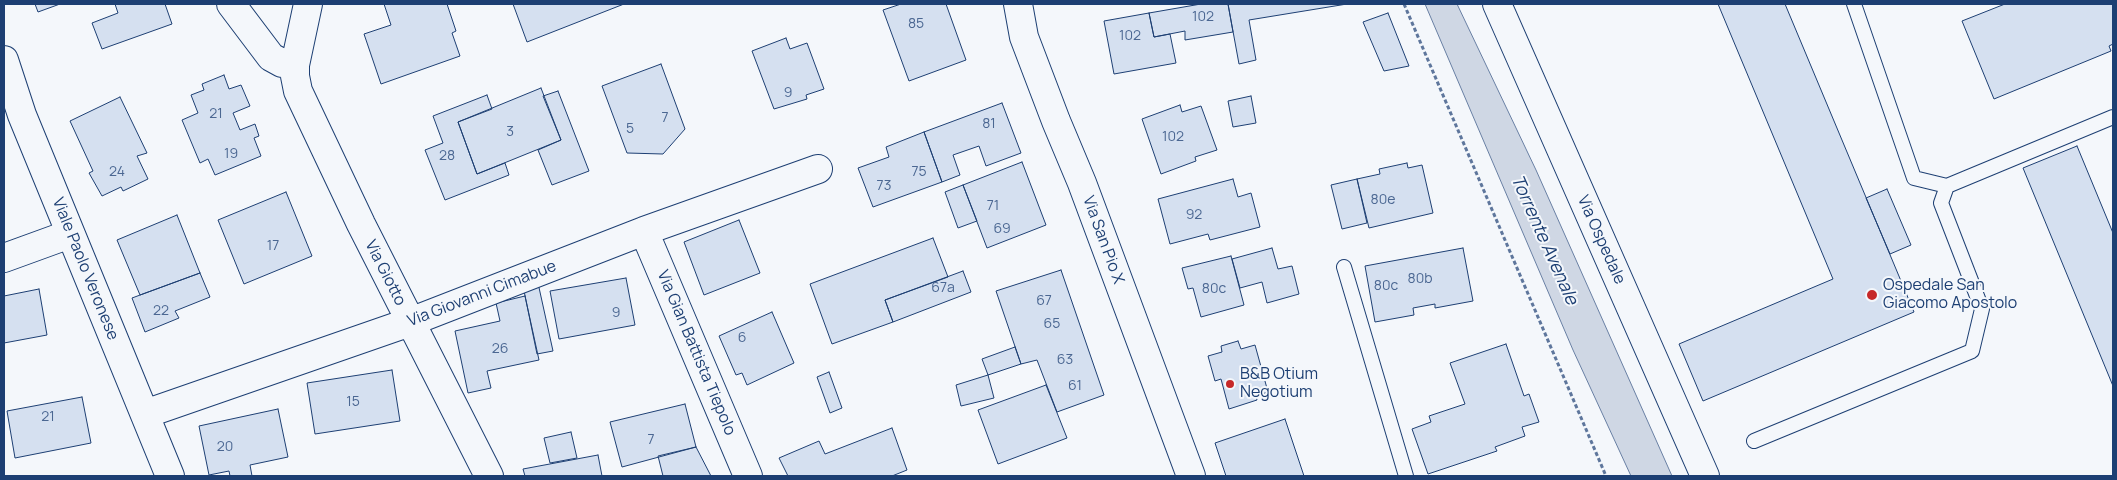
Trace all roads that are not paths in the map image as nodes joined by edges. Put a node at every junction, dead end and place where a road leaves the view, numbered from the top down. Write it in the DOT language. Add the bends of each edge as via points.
graph roads {
  1 [pos="231,4"];
  2 [pos="308,4"];
  3 [pos="1001,4"];
  4 [pos="1018,4"];
  5 [pos="1497,4"];
  6 [pos="1854,4"];
  7 [pos="1024,36"];
  8 [pos="4,60"];
  9 [pos="296,65"];
  10 [pos="2113,117"];
  11 [pos="818,169"];
  12 [pos="1947,186"];
  13 [pos="644,231"];
  14 [pos="70,234"];
  15 [pos="4,258"];
  16 [pos="1344,267"];
  17 [pos="410,322"];
  18 [pos="145,414"];
  19 [pos="1754,441"];
  20 [pos="170,476"];
  21 [pos="489,476"];
  22 [pos="748,476"];
  23 [pos="1191,476"];
  24 [pos="1406,476"];
  25 [pos="1705,476"];
  1 -- 9 [label="street" via="271,57"];
  2 -- 9 [label="street, Via Giotto"];
  3 -- 7 [label="street"];
  4 -- 7 [label="street, Via San Pio X"];
  5 -- 25 [label="street, Via Ospedale"];
  6 -- 12 [label="lane" via="1914,178"];
  7 -- 23 [label="street, Via San Pio X"];
  8 -- 14 [label="street, Viale Paolo Veronese" via="22,115"];
  9 -- 17 [label="street, Via Giotto" via="300,96"];
  10 -- 12 [label="lane"];
  11 -- 13 [label="street, Via Giovanni Cimabue"];
  12 -- 19 [label="lane" via="1941,203 1982,309 1972,351"];
  13 -- 17 [label="street, Via Giovanni Cimabue"];
  13 -- 22 [label="street, Via Gian Battista Tiepolo"];
  14 -- 15 [label="street"];
  14 -- 18 [label="street, Viale Paolo Veronese"];
  16 -- 24 [label="lane"];
  17 -- 18 [label="street, Via Giovanni Cimabue"];
  17 -- 21 [label="street, Via Giotto"];
  18 -- 20 [label="street, Viale Paolo Veronese"];
}
